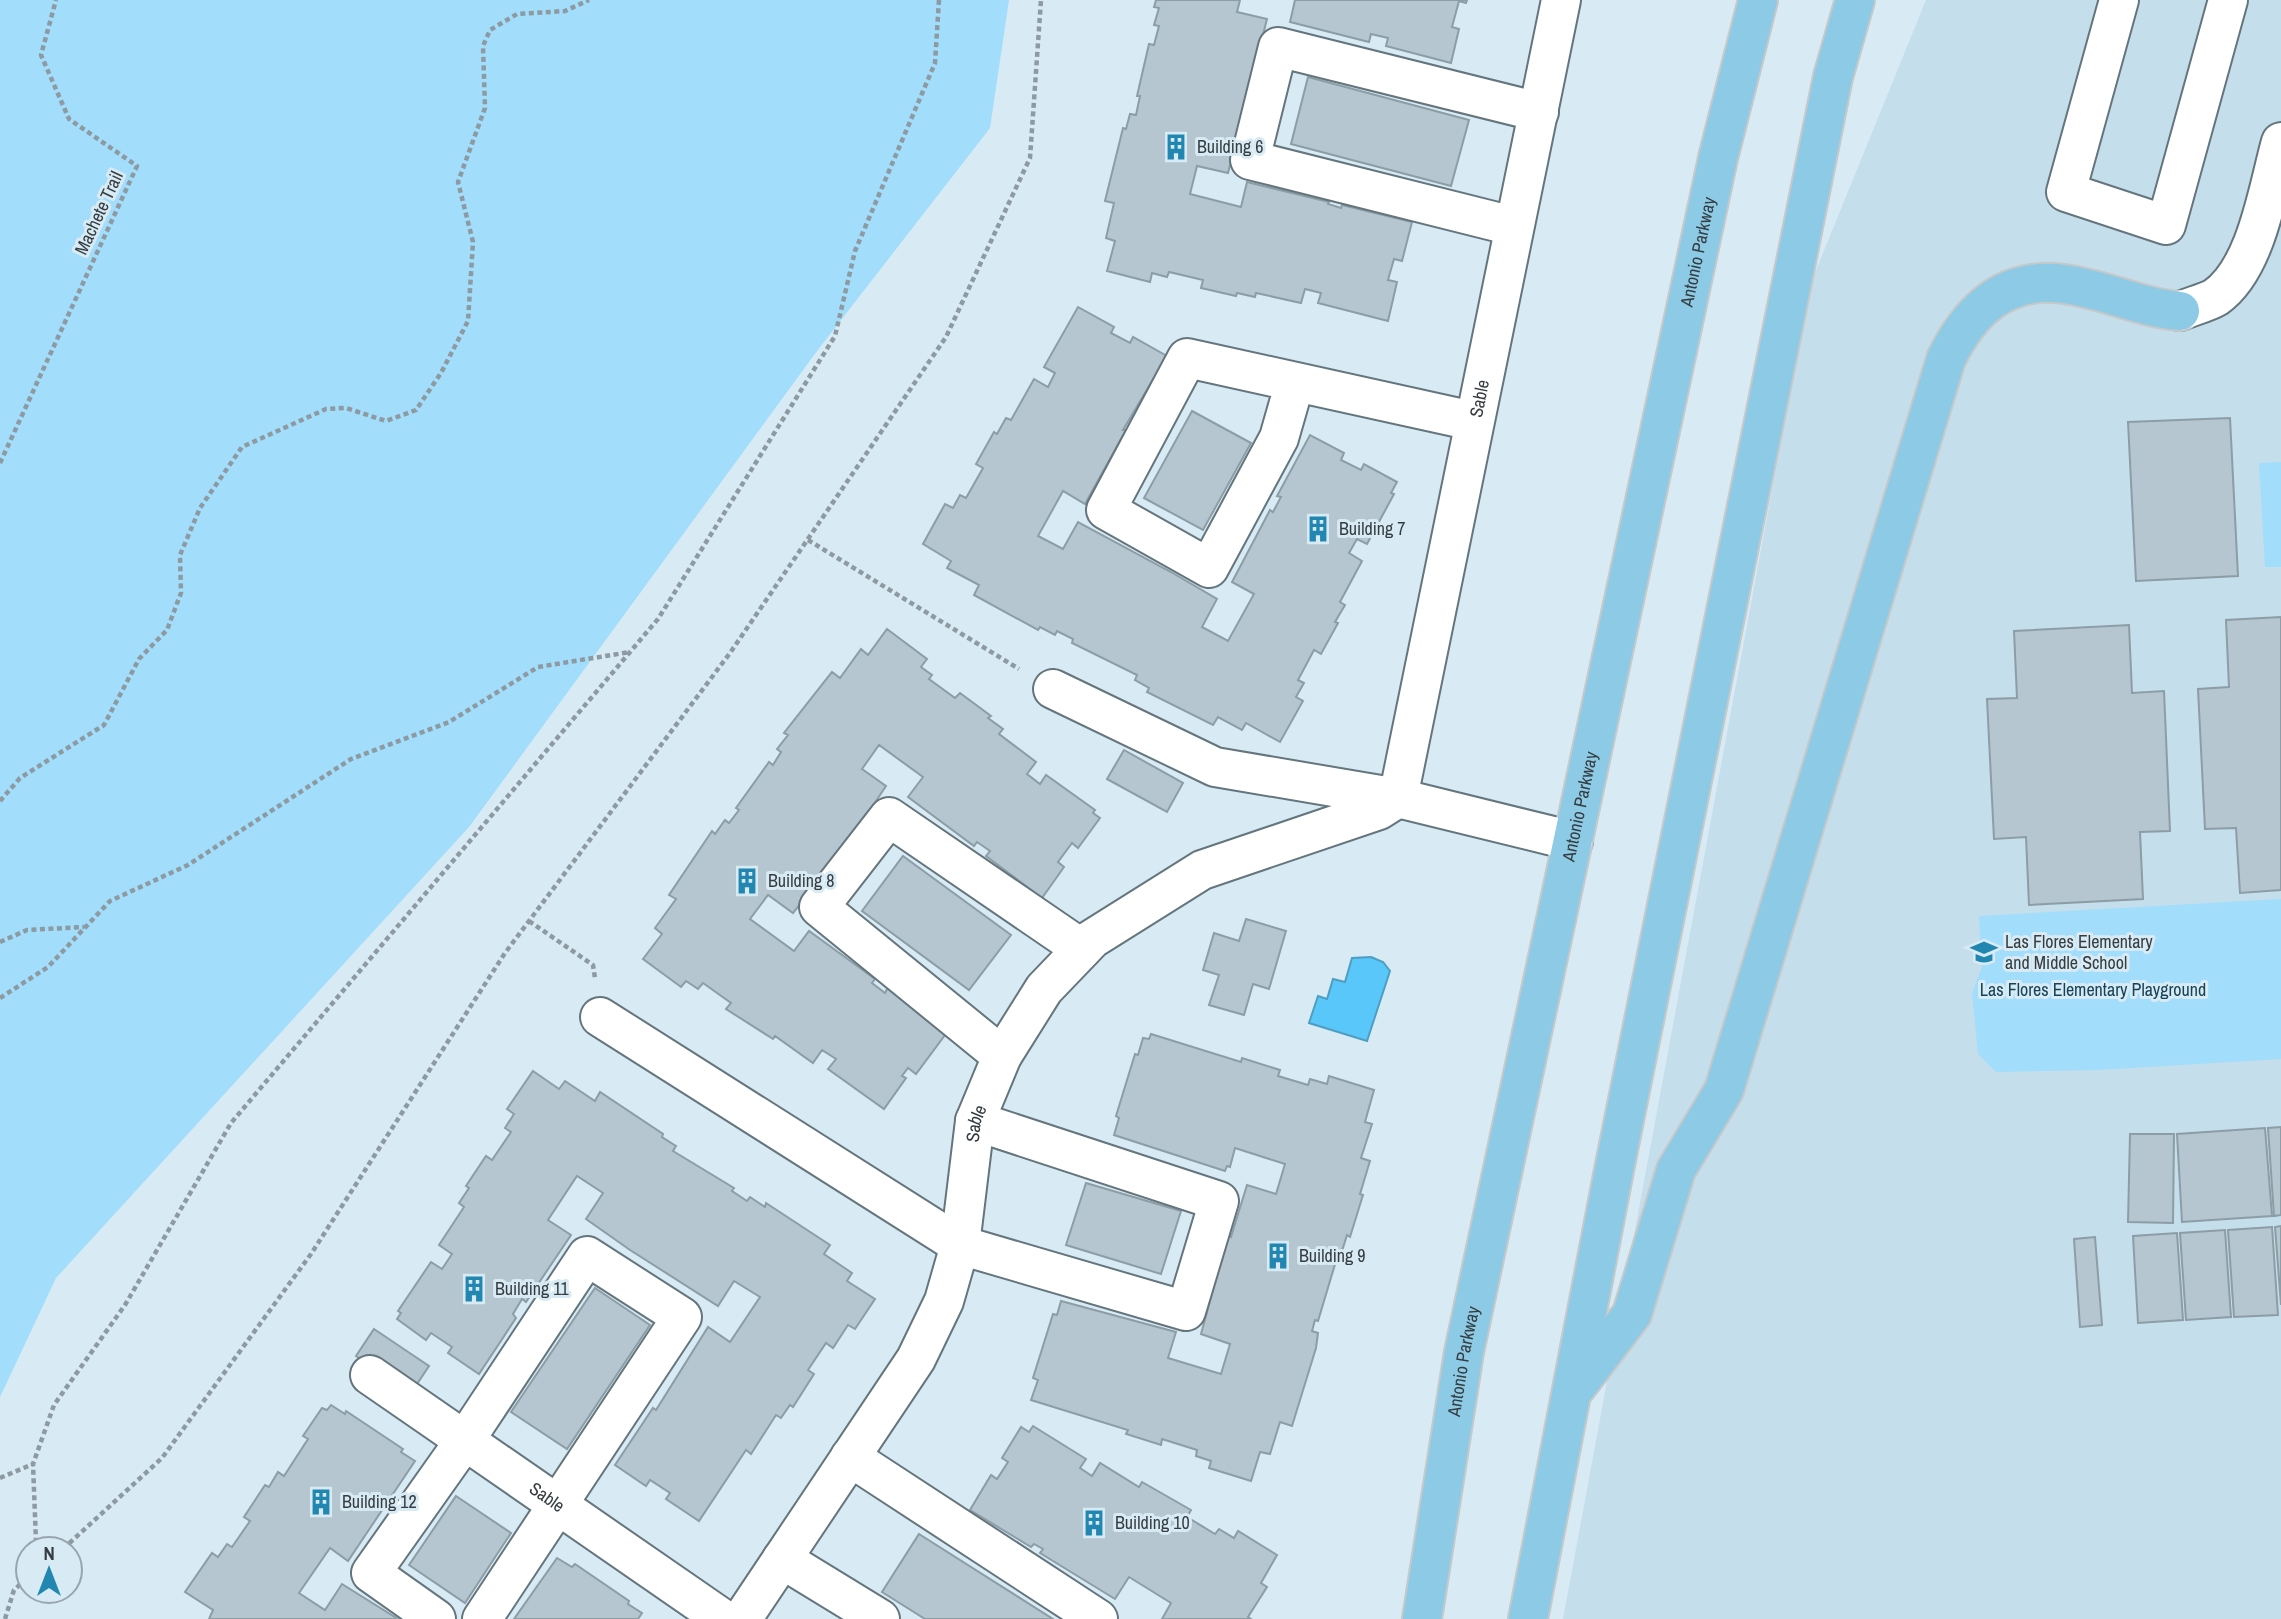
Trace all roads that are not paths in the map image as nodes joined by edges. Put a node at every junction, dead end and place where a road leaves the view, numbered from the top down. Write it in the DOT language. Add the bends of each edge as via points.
graph roads {
  1 [pos="1561,0"];
  2 [pos="1758,0"];
  3 [pos="1855,0"];
  4 [pos="2119,0"];
  5 [pos="2228,0"];
  6 [pos="1539,111"];
  7 [pos="2281,142"];
  8 [pos="1513,226"];
  9 [pos="2180,311"];
  10 [pos="1295,382"];
  11 [pos="1473,421"];
  12 [pos="1053,690"];
  13 [pos="1398,798"];
  14 [pos="1573,841"];
  15 [pos="1082,949"];
  16 [pos="600,1017"];
  17 [pos="1002,1056"];
  18 [pos="975,1121"];
  19 [pos="960,1245"];
  20 [pos="370,1375"];
  21 [pos="1572,1393"];
  22 [pos="465,1440"];
  23 [pos="850,1457"];
  24 [pos="559,1505"];
  25 [pos="782,1559"];
  26 [pos="436,1619"];
  27 [pos="482,1619"];
  28 [pos="723,1619"];
  29 [pos="742,1619"];
  30 [pos="880,1619"];
  31 [pos="1098,1619"];
  32 [pos="1422,1619"];
  33 [pos="1528,1619"];
  1 -- 6 [label="street, Sable"];
  2 -- 14 [label="main road, Antonio Parkway" via="1718,158"];
  3 -- 21 [label="main road" via="1828,105"];
  4 -- 5 [label="street" via="2066,192 2166,225"];
  6 -- 8 [label="street, Sable"];
  6 -- 8 [label="street" via="1278,47 1250,160"];
  7 -- 9 [label="street" via="2251,248 2232,282 2215,298"];
  8 -- 11 [label="street, Sable"];
  9 -- 21 [label="main road" via="2063,283 2020,286 1989,299 1961,329 1946,359 1724,1090 1676,1170 1632,1314"];
  10 -- 10 [label="street" via="1187,358 1106,510 1209,568 1279,438"];
  10 -- 11 [label="street"];
  11 -- 13 [label="street, Sable"];
  12 -- 13 [label="street" via="1215,767"];
  13 -- 14 [label="street"];
  13 -- 15 [label="street, Sable" via="1379,810 1202,870"];
  14 -- 32 [label="main road, Antonio Parkway" via="1464,1352"];
  15 -- 17 [label="street, Sable" via="1044,989"];
  15 -- 17 [label="street" via="889,817 820,907"];
  16 -- 19 [label="street"];
  17 -- 18 [label="street, Sable"];
  18 -- 19 [label="street, Sable"];
  18 -- 19 [label="street" via="1219,1201 1186,1311"];
  19 -- 23 [label="street, Sable" via="944,1301 916,1359"];
  20 -- 22 [label="street, Sable"];
  21 -- 33 [label="main road"];
  22 -- 24 [label="street, Sable"];
  22 -- 24 [label="street" via="587,1256 682,1317"];
  22 -- 26 [label="street" via="371,1573"];
  23 -- 25 [label="street, Sable"];
  23 -- 31 [label="street"];
  24 -- 27 [label="street"];
  24 -- 28 [label="street, Sable"];
  25 -- 29 [label="street, Sable"];
  25 -- 30 [label="street"];
}
